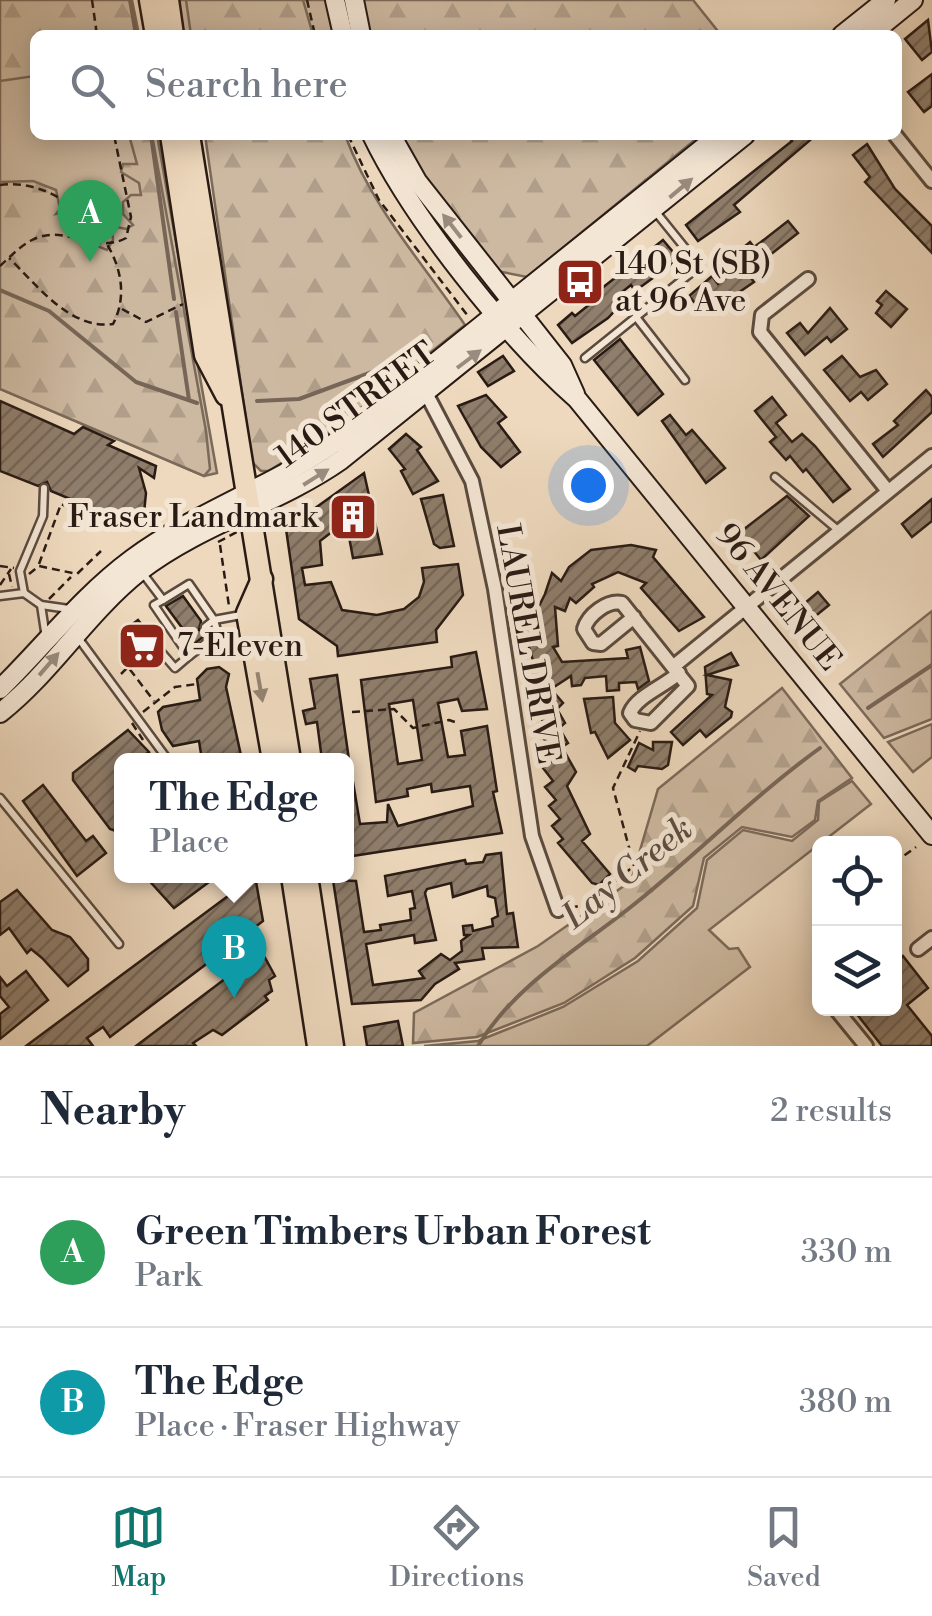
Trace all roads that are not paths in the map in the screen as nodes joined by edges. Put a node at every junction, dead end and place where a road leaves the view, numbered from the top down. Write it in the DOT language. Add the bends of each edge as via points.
graph roads {
  1 [pos="150,0"];
  2 [pos="168,0"];
  3 [pos="335,0"];
  4 [pos="354,0"];
  5 [pos="886,0"];
  6 [pos="913,0"];
  7 [pos="155,30"];
  8 [pos="173,30"];
  9 [pos="342,30"];
  10 [pos="360,30"];
  11 [pos="848,30"];
  12 [pos="876,30"];
  13 [pos="172,140"];
  14 [pos="190,140"];
  15 [pos="375,140"];
  16 [pos="394,140"];
  17 [pos="713,140"];
  18 [pos="739,140"];
  19 [pos="899,140"];
  20 [pos="932,182"];
  21 [pos="654,210"];
  22 [pos="808,279"];
  23 [pos="511,315"];
  24 [pos="636,317"];
  25 [pos="585,358"];
  26 [pos="685,380"];
  27 [pos="426,394"];
  28 [pos="236,421"];
  29 [pos="932,456"];
  30 [pos="775,476"];
  31 [pos="44,488"];
  32 [pos="888,491"];
  33 [pos="249,501"];
  34 [pos="839,531"];
  35 [pos="141,570"];
  36 [pos="262,579"];
  37 [pos="24,593"];
  38 [pos="0,596"];
  39 [pos="44,600"];
  40 [pos="163,600"];
  41 [pos="202,600"];
  42 [pos="67,606"];
  43 [pos="748,606"];
  44 [pos="192,608"];
  45 [pos="239,615"];
  46 [pos="634,617"];
  47 [pos="214,620"];
  48 [pos="205,626"];
  49 [pos="75,634"];
  50 [pos="190,638"];
  51 [pos="46,640"];
  52 [pos="181,645"];
  53 [pos="162,654"];
  54 [pos="190,656"];
  55 [pos="676,670"];
  56 [pos="0,690"];
  57 [pos="0,714"];
  58 [pos="163,753"];
  59 [pos="271,753"];
  60 [pos="289,753"];
  61 [pos="0,798"];
  62 [pos="928,822"];
  63 [pos="293,883"];
  64 [pos="307,883"];
  65 [pos="558,910"];
  66 [pos="932,938"];
  67 [pos="119,944"];
  68 [pos="918,949"];
  69 [pos="842,1016"];
  70 [pos="318,1046"];
  71 [pos="333,1046"];
  72 [pos="866,1046"];
  1 -- 7 [label="main road"];
  2 -- 8 [label="main road"];
  3 -- 9 [label="main road"];
  4 -- 10 [label="main road"];
  5 -- 11 [label="main road"];
  6 -- 12 [label="main road"];
  13 -- 28 [label="main road" via="206,355"];
  14 -- 28 [label="main road"];
  15 -- 23 [label="main road, 96 AVENUE" via="408,198"];
  23 -- 16 [label="main road, 96 AVENUE, one-way"];
  17 -- 23 [label="main road, 140 STREET"];
  21 -- 18 [label="main road, 140 STREET, one-way"];
  19 -- 20 [label="street"];
  21 -- 23 [label="main road, 140 STREET"];
  21 -- 24 [label="lane" via="693,258 692,272"];
  22 -- 32 [label="street" via="762,315 760,332"];
  27 -- 23 [label="main road, 140 STREET, one-way"];
  23 -- 33 [label="main road, 140 STREET"];
  23 -- 43 [label="main road, 96 AVENUE" via="544,369 577,399"];
  24 -- 25 [label="lane"];
  24 -- 26 [label="lane"];
  33 -- 27 [label="main road, 140 STREET, one-way" via="331,468"];
  27 -- 65 [label="street, LAUREL DRIVE" via="472,481 532,836"];
  28 -- 33 [label="main road"];
  29 -- 32 [label="street"];
  30 -- 34 [label="lane"];
  31 -- 37 [label="lane" via="43,516 18,579"];
  32 -- 34 [label="street"];
  33 -- 35 [label="main road, 140 STREET"];
  33 -- 36 [label="main road"];
  33 -- 42 [label="main road, 140 STREET" via="157,542"];
  34 -- 43 [label="street"];
  35 -- 40 [label="lane"];
  35 -- 49 [label="main road, 140 STREET"];
  36 -- 45 [label="main road"];
  36 -- 60 [label="main road"];
  37 -- 38 [label="lane"];
  37 -- 39 [label="lane"];
  39 -- 42 [label="lane"];
  39 -- 51 [label="lane"];
  40 -- 41 [label="lane" via="189,584"];
  40 -- 52 [label="lane" via="154,605"];
  41 -- 44 [label="lane"];
  41 -- 47 [label="lane"];
  42 -- 51 [label="main road, 140 STREET"];
  43 -- 55 [label="street"];
  43 -- 62 [label="main road, 96 AVENUE"];
  45 -- 47 [label="lane"];
  45 -- 59 [label="main road, one-way"];
  46 -- 55 [label="street"];
  47 -- 48 [label="lane"];
  47 -- 54 [label="lane" via="218,634"];
  57 -- 49 [label="main road, 140 STREET, one-way"];
  49 -- 58 [label="lane"];
  50 -- 52 [label="lane"];
  51 -- 56 [label="main road, 140 STREET"];
  52 -- 54 [label="lane"];
  53 -- 54 [label="lane" via="175,668"];
  55 -- 55 [label="street" via="654,695 634,704 635,720 651,723 684,694 688,686"];
  61 -- 67 [label="lane"];
  63 -- 70 [label="main road"];
  64 -- 71 [label="main road"];
  66 -- 68 [label="street"];
  69 -- 72 [label="street"];
}
